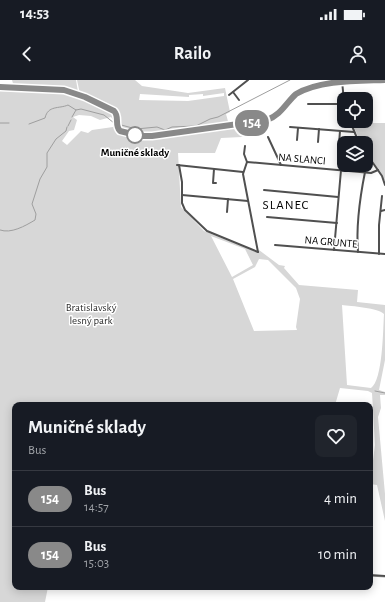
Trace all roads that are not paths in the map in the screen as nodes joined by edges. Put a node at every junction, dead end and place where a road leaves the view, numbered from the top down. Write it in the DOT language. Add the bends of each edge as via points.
graph roads {
  1 [pos="248,80"];
  2 [pos="346,80"];
  3 [pos="385,80"];
  4 [pos="341,81"];
  5 [pos="0,87"];
  6 [pos="233,92"];
  7 [pos="343,92"];
  8 [pos="229,95"];
  9 [pos="239,100"];
  10 [pos="308,104"];
  11 [pos="337,104"];
  12 [pos="290,127"];
  13 [pos="298,128"];
  14 [pos="353,128"];
  15 [pos="319,129"];
  16 [pos="340,131"];
  17 [pos="354,132"];
  18 [pos="340,136"];
  19 [pos="356,136"];
  20 [pos="268,137"];
  21 [pos="297,140"];
  22 [pos="318,142"];
  23 [pos="245,146"];
  24 [pos="247,162"];
  25 [pos="373,163"];
  26 [pos="281,165"];
  27 [pos="214,169"];
  28 [pos="337,170"];
  29 [pos="378,170"];
  30 [pos="243,172"];
  31 [pos="341,172"];
  32 [pos="365,172"];
  33 [pos="373,172"];
  34 [pos="216,183"];
  35 [pos="385,185"];
  36 [pos="264,190"];
  37 [pos="182,195"];
  38 [pos="382,196"];
  39 [pos="339,197"];
  40 [pos="228,199"];
  41 [pos="248,201"];
  42 [pos="385,210"];
  43 [pos="381,211"];
  44 [pos="226,212"];
  45 [pos="267,217"];
  46 [pos="337,223"];
  47 [pos="275,245"];
  48 [pos="334,250"];
  49 [pos="358,252"];
  50 [pos="379,254"];
  51 [pos="385,254"];
  52 [pos="373,575"];
  53 [pos="385,576"];
  1 -- 6 [label="street"];
  2 -- 3 [label="street"];
  2 -- 4 [label="street"];
  4 -- 5 [label="street" via="321,81 306,88 296,94 277,115 263,122 152,136 120,131 117,116 112,110 64,90"];
  4 -- 7 [label="street"];
  6 -- 8 [label="street"];
  6 -- 9 [label="street"];
  10 -- 11 [label="street"];
  12 -- 13 [label="street"];
  13 -- 15 [label="street"];
  13 -- 21 [label="street"];
  14 -- 17 [label="street"];
  15 -- 16 [label="street"];
  15 -- 22 [label="street"];
  16 -- 17 [label="street"];
  16 -- 18 [label="street"];
  17 -- 19 [label="street"];
  20 -- 26 [label="street"];
  23 -- 24 [label="street"];
  24 -- 26 [label="street, NA SLANCI"];
  24 -- 30 [label="street"];
  25 -- 29 [label="street"];
  26 -- 28 [label="street, NA SLANCI"];
  27 -- 30 [label="street"];
  27 -- 34 [label="street" via="213,183"];
  27 -- 37 [label="street" via="178,165"];
  29 -- 33 [label="street, NA SLANCI"];
  29 -- 35 [label="street"];
  30 -- 41 [label="street"];
  31 -- 39 [label="street"];
  32 -- 49 [label="street" via="357,231"];
  36 -- 39 [label="street"];
  37 -- 40 [label="street"];
  37 -- 41 [label="street" via="183,207 204,229 258,252"];
  38 -- 43 [label="street"];
  39 -- 46 [label="street"];
  40 -- 41 [label="street"];
  40 -- 44 [label="street"];
  42 -- 43 [label="street"];
  43 -- 50 [label="street"];
  45 -- 46 [label="street"];
  46 -- 48 [label="street"];
  47 -- 48 [label="street, NA GRUNTE"];
  48 -- 49 [label="street, NA GRUNTE"];
  49 -- 50 [label="street, NA GRUNTE"];
  50 -- 51 [label="street, NA GRUNTE"];
  52 -- 53 [label="street"];
}
